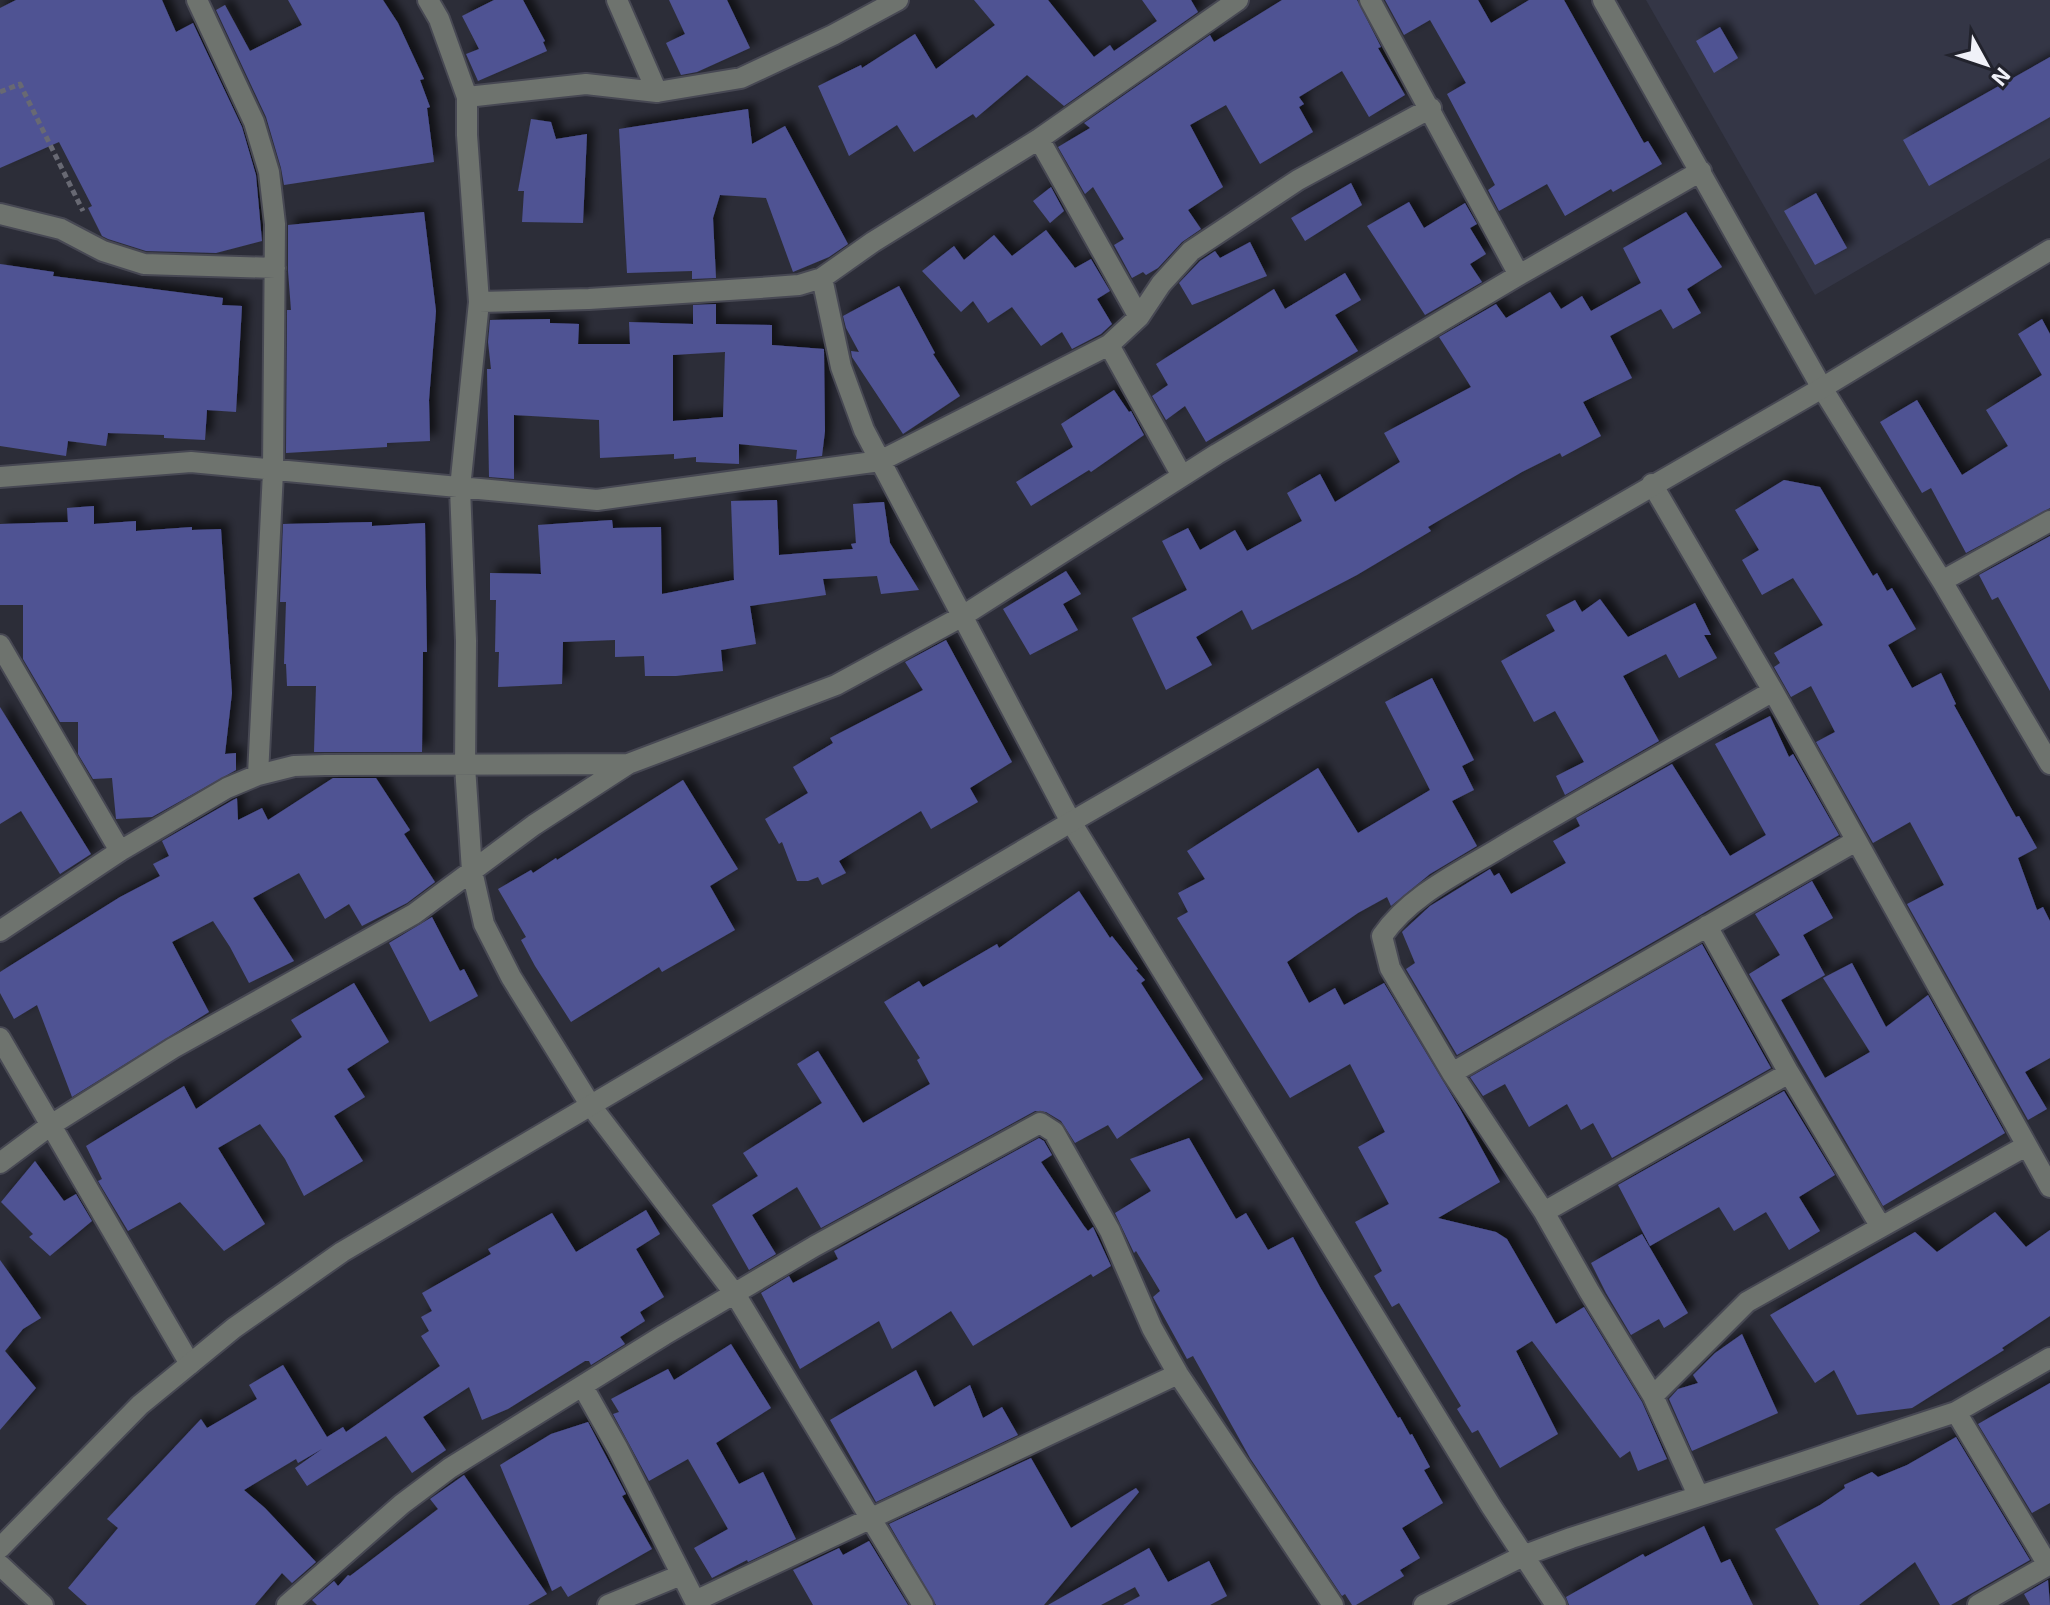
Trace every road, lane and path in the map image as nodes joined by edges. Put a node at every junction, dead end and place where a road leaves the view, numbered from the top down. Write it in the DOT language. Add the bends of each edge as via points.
graph roads {
  1 [pos="197,0"];
  2 [pos="428,0"];
  3 [pos="617,0"];
  4 [pos="898,0"];
  5 [pos="1238,0"];
  6 [pos="1370,0"];
  7 [pos="1603,0"];
  8 [pos="859,8"];
  9 [pos="0,92"];
  10 [pos="657,92"];
  11 [pos="467,97"];
  12 [pos="1431,108"];
  13 [pos="1039,139"];
  14 [pos="1701,171"];
  15 [pos="0,214"];
  16 [pos="2050,250"];
  17 [pos="103,251"];
  18 [pos="275,268"];
  19 [pos="1519,275"];
  20 [pos="822,278"];
  21 [pos="479,302"];
  22 [pos="1139,317"];
  23 [pos="1109,345"];
  24 [pos="1822,388"];
  25 [pos="880,461"];
  26 [pos="273,472"];
  27 [pos="1182,476"];
  28 [pos="0,477"];
  29 [pos="1652,484"];
  30 [pos="460,488"];
  31 [pos="2050,521"];
  32 [pos="1942,581"];
  33 [pos="961,617"];
  34 [pos="0,645"];
  35 [pos="1773,691"];
  36 [pos="628,764"];
  37 [pos="2050,764"];
  38 [pos="465,766"];
  39 [pos="258,775"];
  40 [pos="1071,822"];
  41 [pos="1856,841"];
  42 [pos="120,851"];
  43 [pos="472,871"];
  44 [pos="1707,926"];
  45 [pos="0,931"];
  46 [pos="0,1038"];
  47 [pos="1452,1073"];
  48 [pos="1789,1073"];
  49 [pos="591,1106"];
  50 [pos="51,1125"];
  51 [pos="2026,1146"];
  52 [pos="0,1163"];
  53 [pos="2050,1187"];
  54 [pos="1544,1212"];
  55 [pos="1881,1227"];
  56 [pos="735,1294"];
  57 [pos="2050,1358"];
  58 [pos="190,1364"];
  59 [pos="1178,1374"];
  60 [pos="583,1387"];
  61 [pos="1653,1396"];
  62 [pos="1956,1412"];
  63 [pos="1698,1495"];
  64 [pos="872,1519"];
  65 [pos="0,1548"];
  66 [pos="1525,1555"];
  67 [pos="0,1565"];
  68 [pos="2049,1565"];
  69 [pos="681,1575"];
  70 [pos="696,1603"];
  71 [pos="43,1605"];
  72 [pos="287,1605"];
  73 [pos="608,1605"];
  74 [pos="923,1605"];
  75 [pos="1333,1605"];
  76 [pos="1424,1605"];
  77 [pos="1556,1605"];
  78 [pos="1978,1605"];
  1 -- 18 [label="street" via="254,122 269,172"];
  2 -- 11 [label="street"];
  3 -- 10 [label="street"];
  4 -- 8 [label="street"];
  5 -- 13 [label="street"];
  6 -- 12 [label="street"];
  7 -- 14 [label="street"];
  8 -- 10 [label="street" via="833,35 741,78"];
  9 -- 17 [label="path" via="20,84"];
  10 -- 11 [label="street" via="586,84"];
  11 -- 21 [label="street"];
  12 -- 19 [label="street"];
  12 -- 22 [label="street" via="1298,180 1191,251"];
  13 -- 20 [label="street"];
  13 -- 22 [label="street"];
  14 -- 19 [label="street"];
  14 -- 24 [label="street"];
  15 -- 17 [label="street" via="61,229"];
  16 -- 24 [label="street"];
  17 -- 18 [label="street" via="144,264"];
  18 -- 26 [label="street"];
  19 -- 27 [label="street"];
  20 -- 21 [label="street" via="760,288"];
  20 -- 25 [label="street" via="841,367"];
  21 -- 30 [label="street"];
  22 -- 23 [label="street"];
  23 -- 25 [label="street"];
  23 -- 27 [label="street"];
  24 -- 29 [label="street"];
  24 -- 32 [label="street"];
  25 -- 30 [label="street" via="597,500"];
  25 -- 33 [label="street"];
  26 -- 28 [label="street" via="191,462"];
  26 -- 30 [label="street"];
  26 -- 39 [label="street"];
  27 -- 33 [label="street"];
  29 -- 35 [label="street"];
  29 -- 40 [label="street"];
  30 -- 38 [label="street"];
  31 -- 32 [label="street"];
  32 -- 37 [label="street"];
  33 -- 36 [label="street" via="836,685"];
  33 -- 40 [label="street"];
  34 -- 42 [label="street"];
  35 -- 41 [label="street"];
  35 -- 47 [label="street" via="1539,825 1394,917 1382,936 1390,968"];
  36 -- 38 [label="street"];
  36 -- 43 [label="street"];
  38 -- 39 [label="street" via="294,766"];
  38 -- 43 [label="street"];
  39 -- 42 [label="street"];
  40 -- 49 [label="street"];
  40 -- 66 [label="street"];
  41 -- 44 [label="street"];
  41 -- 51 [label="street"];
  42 -- 45 [label="street"];
  43 -- 49 [label="street" via="484,924"];
  43 -- 50 [label="street" via="414,914 173,1048"];
  44 -- 47 [label="street"];
  44 -- 48 [label="street"];
  46 -- 50 [label="street"];
  47 -- 54 [label="street"];
  48 -- 54 [label="street"];
  48 -- 55 [label="street"];
  49 -- 56 [label="street"];
  49 -- 58 [label="street" via="342,1252"];
  50 -- 52 [label="street"];
  50 -- 58 [label="street"];
  51 -- 53 [label="street"];
  51 -- 55 [label="street"];
  54 -- 61 [label="street"];
  55 -- 61 [label="street" via="1747,1302"];
  56 -- 59 [label="street" via="1040,1123 1054,1132 1110,1231"];
  56 -- 60 [label="street"];
  56 -- 64 [label="street"];
  57 -- 62 [label="street"];
  58 -- 65 [label="street" via="129,1415"];
  59 -- 64 [label="street"];
  59 -- 75 [label="street"];
  60 -- 69 [label="street"];
  60 -- 72 [label="street" via="450,1468"];
  61 -- 63 [label="street"];
  62 -- 63 [label="street"];
  62 -- 68 [label="street"];
  63 -- 66 [label="street"];
  64 -- 70 [label="street"];
  64 -- 74 [label="street"];
  66 -- 76 [label="street"];
  66 -- 77 [label="street"];
  67 -- 71 [label="street"];
  68 -- 78 [label="street"];
  69 -- 70 [label="street"];
  69 -- 73 [label="street"];
}
